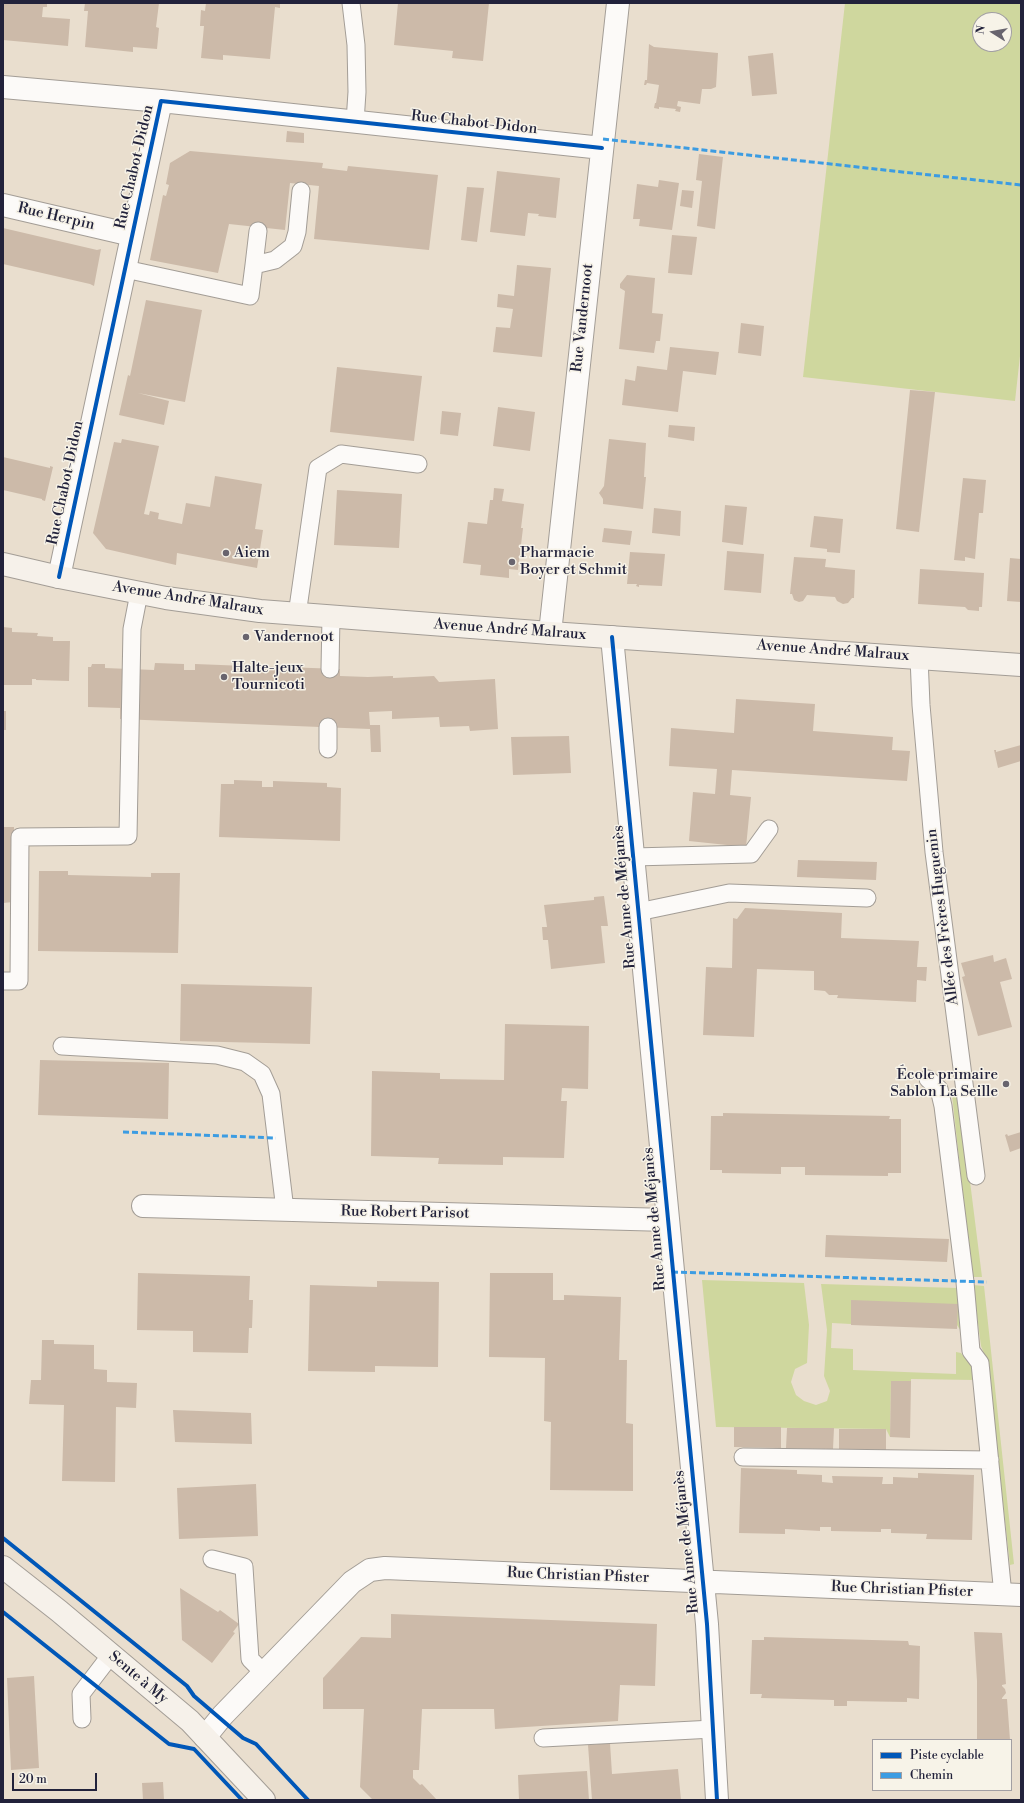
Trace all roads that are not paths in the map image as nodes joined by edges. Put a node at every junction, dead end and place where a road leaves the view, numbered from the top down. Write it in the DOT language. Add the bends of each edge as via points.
graph roads {
  1 [pos="351,3"];
  2 [pos="618,3"];
  3 [pos="3,87"];
  4 [pos="161,101"];
  5 [pos="355,122"];
  6 [pos="602,148"];
  7 [pos="301,192"];
  8 [pos="3,205"];
  9 [pos="258,231"];
  10 [pos="132,235"];
  11 [pos="254,265"];
  12 [pos="125,269"];
  13 [pos="418,464"];
  14 [pos="3,564"];
  15 [pos="59,577"];
  16 [pos="139,593"];
  17 [pos="297,615"];
  18 [pos="331,617"];
  19 [pos="550,633"];
  20 [pos="612,637"];
  21 [pos="919,657"];
  22 [pos="1021,665"];
  23 [pos="330,669"];
  24 [pos="328,727"];
  25 [pos="328,749"];
  26 [pos="770,829"];
  27 [pos="633,857"];
  28 [pos="867,898"];
  29 [pos="638,912"];
  30 [pos="3,981"];
  31 [pos="62,1046"];
  32 [pos="928,1079"];
  33 [pos="976,1176"];
  34 [pos="143,1206"];
  35 [pos="285,1210"];
  36 [pos="668,1220"];
  37 [pos="743,1457"];
  38 [pos="990,1460"];
  39 [pos="212,1559"];
  40 [pos="3,1567"];
  41 [pos="702,1582"];
  42 [pos="1012,1595"];
  43 [pos="110,1656"];
  44 [pos="264,1673"];
  45 [pos="82,1719"];
  46 [pos="713,1729"];
  47 [pos="205,1737"];
  48 [pos="544,1738"];
  49 [pos="264,1800"];
  50 [pos="717,1800"];
  1 -- 5 [label="lane" via="356,53"];
  2 -- 6 [label="street, Rue Vandernoot"];
  3 -- 4 [label="street"];
  4 -- 5 [label="street, Rue Chabot-Didon"];
  4 -- 10 [label="street, Rue Chabot-Didon"];
  5 -- 6 [label="street, Rue Chabot-Didon"];
  6 -- 19 [label="street, Rue Vandernoot"];
  7 -- 11 [label="lane" via="293,246 275,260"];
  8 -- 10 [label="street, Rue Herpin"];
  9 -- 11 [label="lane"];
  10 -- 12 [label="street, Rue Chabot-Didon"];
  11 -- 12 [label="lane" via="250,296"];
  12 -- 15 [label="street, Rue Chabot-Didon"];
  13 -- 17 [label="lane" via="341,454 318,468"];
  14 -- 15 [label="main road, Avenue André Malraux"];
  15 -- 16 [label="main road, Avenue André Malraux"];
  16 -- 17 [label="main road, Avenue André Malraux" via="218,607"];
  16 -- 30 [label="lane" via="132,629 128,836 20,837 19,981"];
  17 -- 18 [label="main road, Avenue André Malraux"];
  18 -- 19 [label="main road, Avenue André Malraux"];
  18 -- 23 [label="lane"];
  19 -- 20 [label="main road, Avenue André Malraux"];
  20 -- 21 [label="main road, Avenue André Malraux"];
  20 -- 27 [label="street, Rue Anne de Méjanès"];
  21 -- 22 [label="main road, Avenue André Malraux"];
  21 -- 33 [label="lane, Allée des Frères Huguenin" via="934,852"];
  24 -- 25 [label="lane"];
  26 -- 27 [label="lane" via="751,854"];
  27 -- 29 [label="street, Rue Anne de Méjanès"];
  28 -- 29 [label="lane" via="729,893"];
  29 -- 36 [label="street, Rue Anne de Méjanès"];
  31 -- 35 [label="lane" via="217,1055 245,1062 262,1074 271,1094"];
  32 -- 38 [label="lane" via="938,1088 943,1106 971,1352 980,1363"];
  34 -- 35 [label="street, Rue Robert Parisot"];
  35 -- 36 [label="street, Rue Robert Parisot"];
  36 -- 41 [label="street, Rue Anne de Méjanès"];
  37 -- 38 [label="lane"];
  38 -- 42 [label="lane"];
  39 -- 44 [label="lane" via="244,1567 250,1659"];
  40 -- 43 [label="main road, Sente à My"];
  41 -- 42 [label="street, Rue Christian Pfister"];
  41 -- 44 [label="street, Rue Christian Pfister" via="385,1568 370,1570 352,1582"];
  41 -- 46 [label="street, Rue Anne de Méjanès"];
  43 -- 45 [label="lane" via="81,1694"];
  43 -- 47 [label="main road, Sente à My"];
  44 -- 47 [label="street, Rue Christian Pfister"];
  46 -- 48 [label="lane"];
  46 -- 50 [label="street, Rue Anne de Méjanès"];
  47 -- 49 [label="main road, Sente à My"];
}
